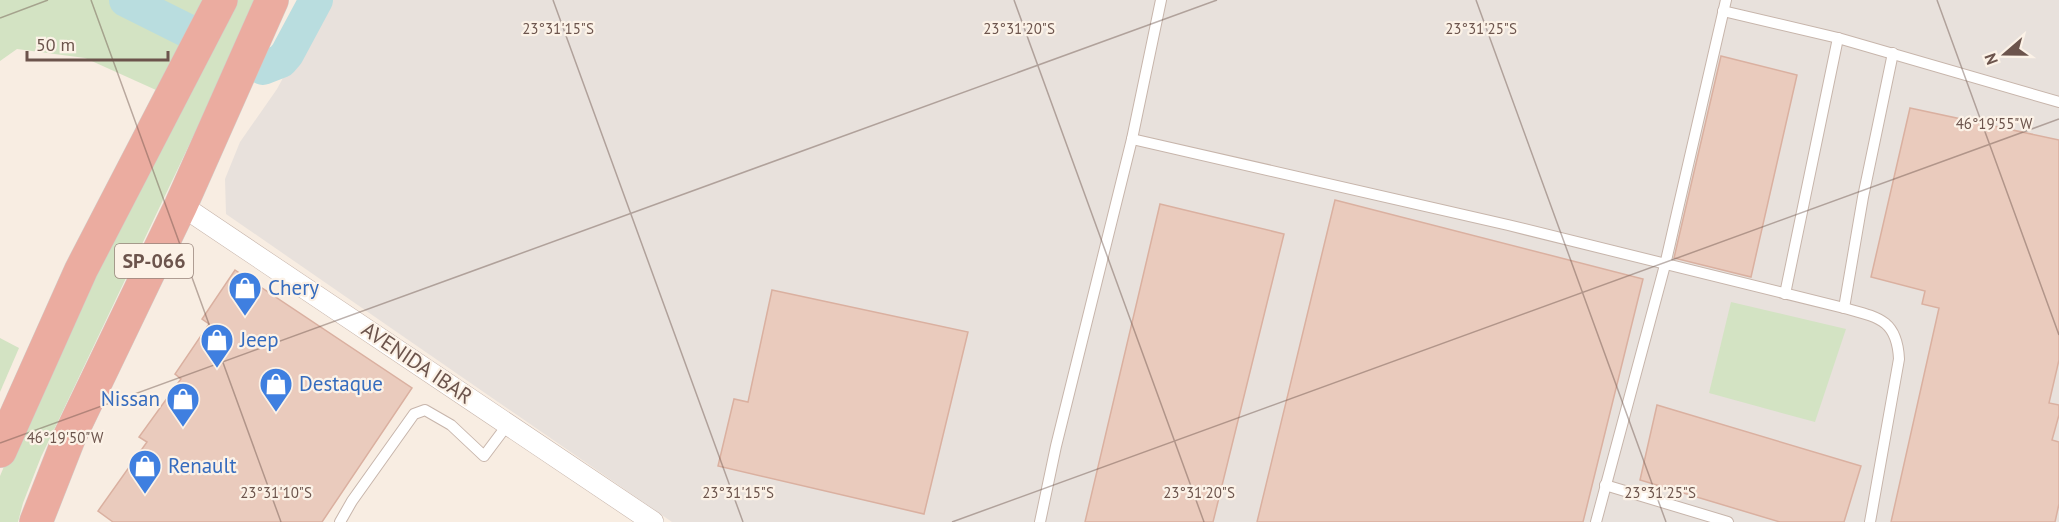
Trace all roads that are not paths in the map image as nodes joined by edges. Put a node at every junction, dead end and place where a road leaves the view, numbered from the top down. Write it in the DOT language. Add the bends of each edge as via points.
graph roads {
  1 [pos="221,0"];
  2 [pos="272,0"];
  3 [pos="279,0"];
  4 [pos="1161,0"];
  5 [pos="1724,5"];
  6 [pos="1838,38"];
  7 [pos="253,43"];
  8 [pos="1893,53"];
  9 [pos="2059,102"];
  10 [pos="1132,139"];
  11 [pos="182,205"];
  12 [pos="1665,265"];
  13 [pos="1785,294"];
  14 [pos="1844,308"];
  15 [pos="508,424"];
  16 [pos="0,451"];
  17 [pos="1605,485"];
  18 [pos="650,521"];
  19 [pos="36,522"];
  20 [pos="340,522"];
  21 [pos="1040,522"];
  22 [pos="1596,522"];
  23 [pos="1728,522"];
  24 [pos="1870,522"];
  1 -- 16 [label="highway, SP-066" via="81,270"];
  2 -- 7 [label="highway, SP-066"];
  3 -- 7 [label="highway"];
  4 -- 10 [label="lane"];
  5 -- 6 [label="lane"];
  5 -- 12 [label="lane"];
  6 -- 8 [label="lane"];
  6 -- 13 [label="lane"];
  7 -- 11 [label="highway, SP-066"];
  8 -- 9 [label="lane"];
  8 -- 14 [label="lane"];
  10 -- 12 [label="lane" via="1497,222"];
  10 -- 21 [label="lane"];
  11 -- 15 [label="street, AVENIDA IBAR"];
  11 -- 19 [label="highway, SP-066" via="69,438"];
  12 -- 13 [label="lane"];
  12 -- 17 [label="lane"];
  13 -- 14 [label="lane"];
  14 -- 24 [label="lane" via="1886,322 1899,346"];
  15 -- 18 [label="street, AVENIDA IBAR"];
  15 -- 20 [label="lane" via="484,456 451,425 425,410 414,414"];
  17 -- 22 [label="lane"];
  17 -- 23 [label="lane"];
}
